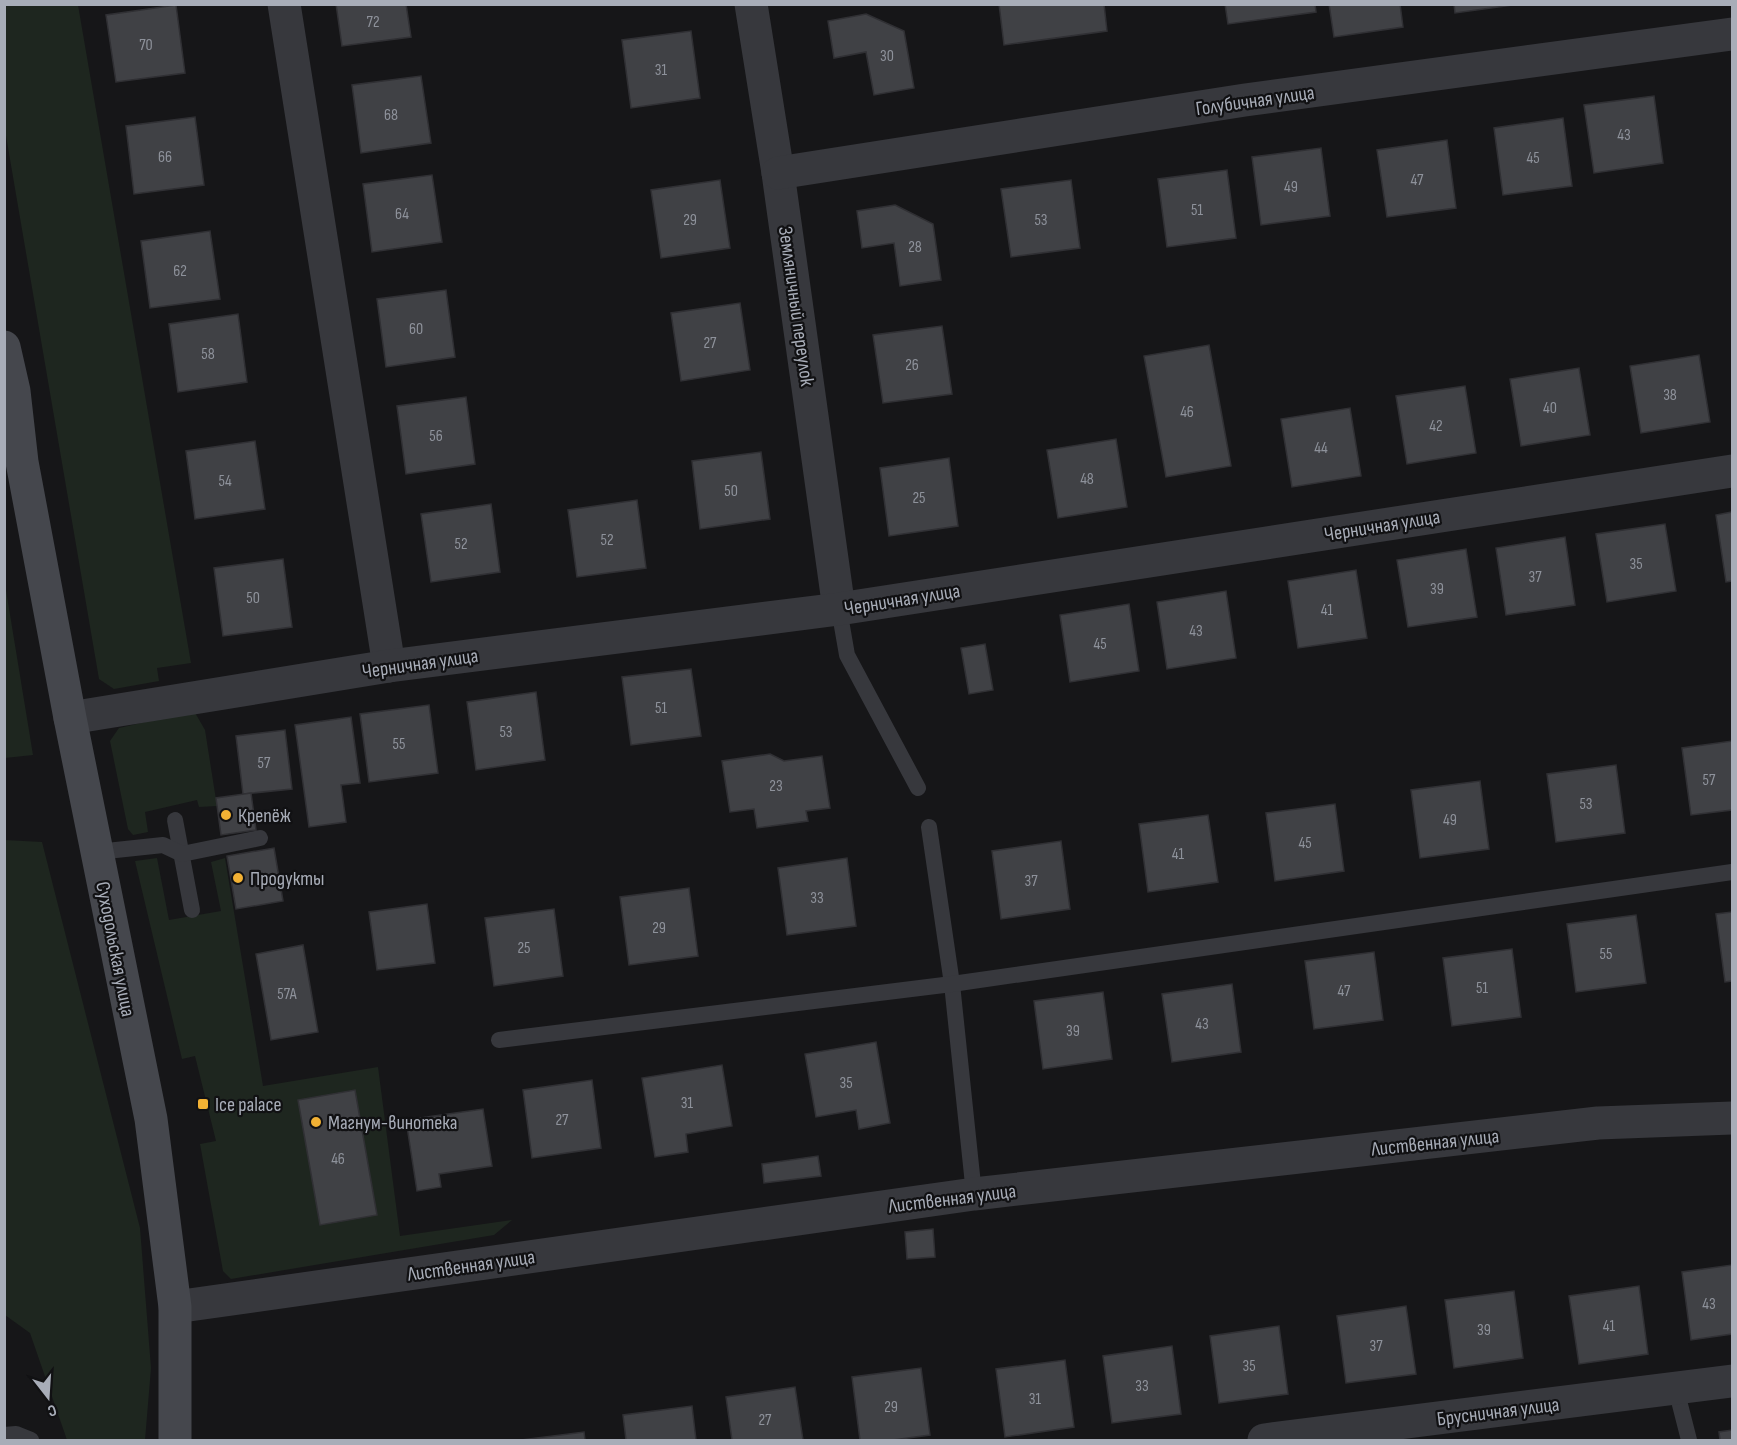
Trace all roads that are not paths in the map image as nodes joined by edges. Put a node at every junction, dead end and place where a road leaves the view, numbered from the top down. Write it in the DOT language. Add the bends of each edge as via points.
graph roads {
  1 [pos="284,4"];
  2 [pos="751,4"];
  3 [pos="1732,34"];
  4 [pos="778,173"];
  5 [pos="4,347"];
  6 [pos="4,422"];
  7 [pos="22,462"];
  8 [pos="1732,471"];
  9 [pos="839,609"];
  10 [pos="388,666"];
  11 [pos="70,718"];
  12 [pos="918,788"];
  13 [pos="175,820"];
  14 [pos="929,827"];
  15 [pos="260,838"];
  16 [pos="97,852"];
  17 [pos="182,854"];
  18 [pos="1732,872"];
  19 [pos="192,910"];
  20 [pos="952,984"];
  21 [pos="500,1040"];
  22 [pos="1732,1118"];
  23 [pos="974,1194"];
  24 [pos="175,1307"];
  25 [pos="1732,1381"];
  26 [pos="1676,1389"];
  27 [pos="4,1435"];
  28 [pos="1284,1439"];
  29 [pos="31,1440"];
  30 [pos="175,1440"];
  31 [pos="1689,1440"];
  1 -- 10 [label="street"];
  2 -- 4 [label="street, Земляничный переулок"];
  3 -- 4 [label="street, Голубичная улица" via="1245,100"];
  4 -- 9 [label="street, Земляничный переулок"];
  5 -- 7 [label="main road, Суходольская улица" via="14,391"];
  6 -- 7 [label="main road, Суходольская улица"];
  7 -- 11 [label="main road, Суходольская улица"];
  8 -- 9 [label="street, Черничная улица"];
  9 -- 10 [label="street, Черничная улица"];
  9 -- 12 [label="lane" via="847,655"];
  10 -- 11 [label="street, Черничная улица"];
  11 -- 16 [label="main road, Суходольская улица"];
  13 -- 17 [label="lane"];
  14 -- 20 [label="lane"];
  15 -- 17 [label="lane"];
  16 -- 17 [label="lane" via="163,845"];
  16 -- 24 [label="main road, Суходольская улица" via="151,1119"];
  17 -- 19 [label="lane"];
  18 -- 20 [label="lane"];
  20 -- 21 [label="lane"];
  20 -- 23 [label="lane"];
  22 -- 23 [label="street, Лиственная улица" via="1598,1124"];
  23 -- 24 [label="street, Лиственная улица"];
  24 -- 30 [label="main road, Суходольская улица"];
  25 -- 26 [label="street, Брусничная улица"];
  26 -- 28 [label="street, Брусничная улица"];
  26 -- 31 [label="lane"];
  27 -- 29 [label="lane" via="16,1434"];
}
